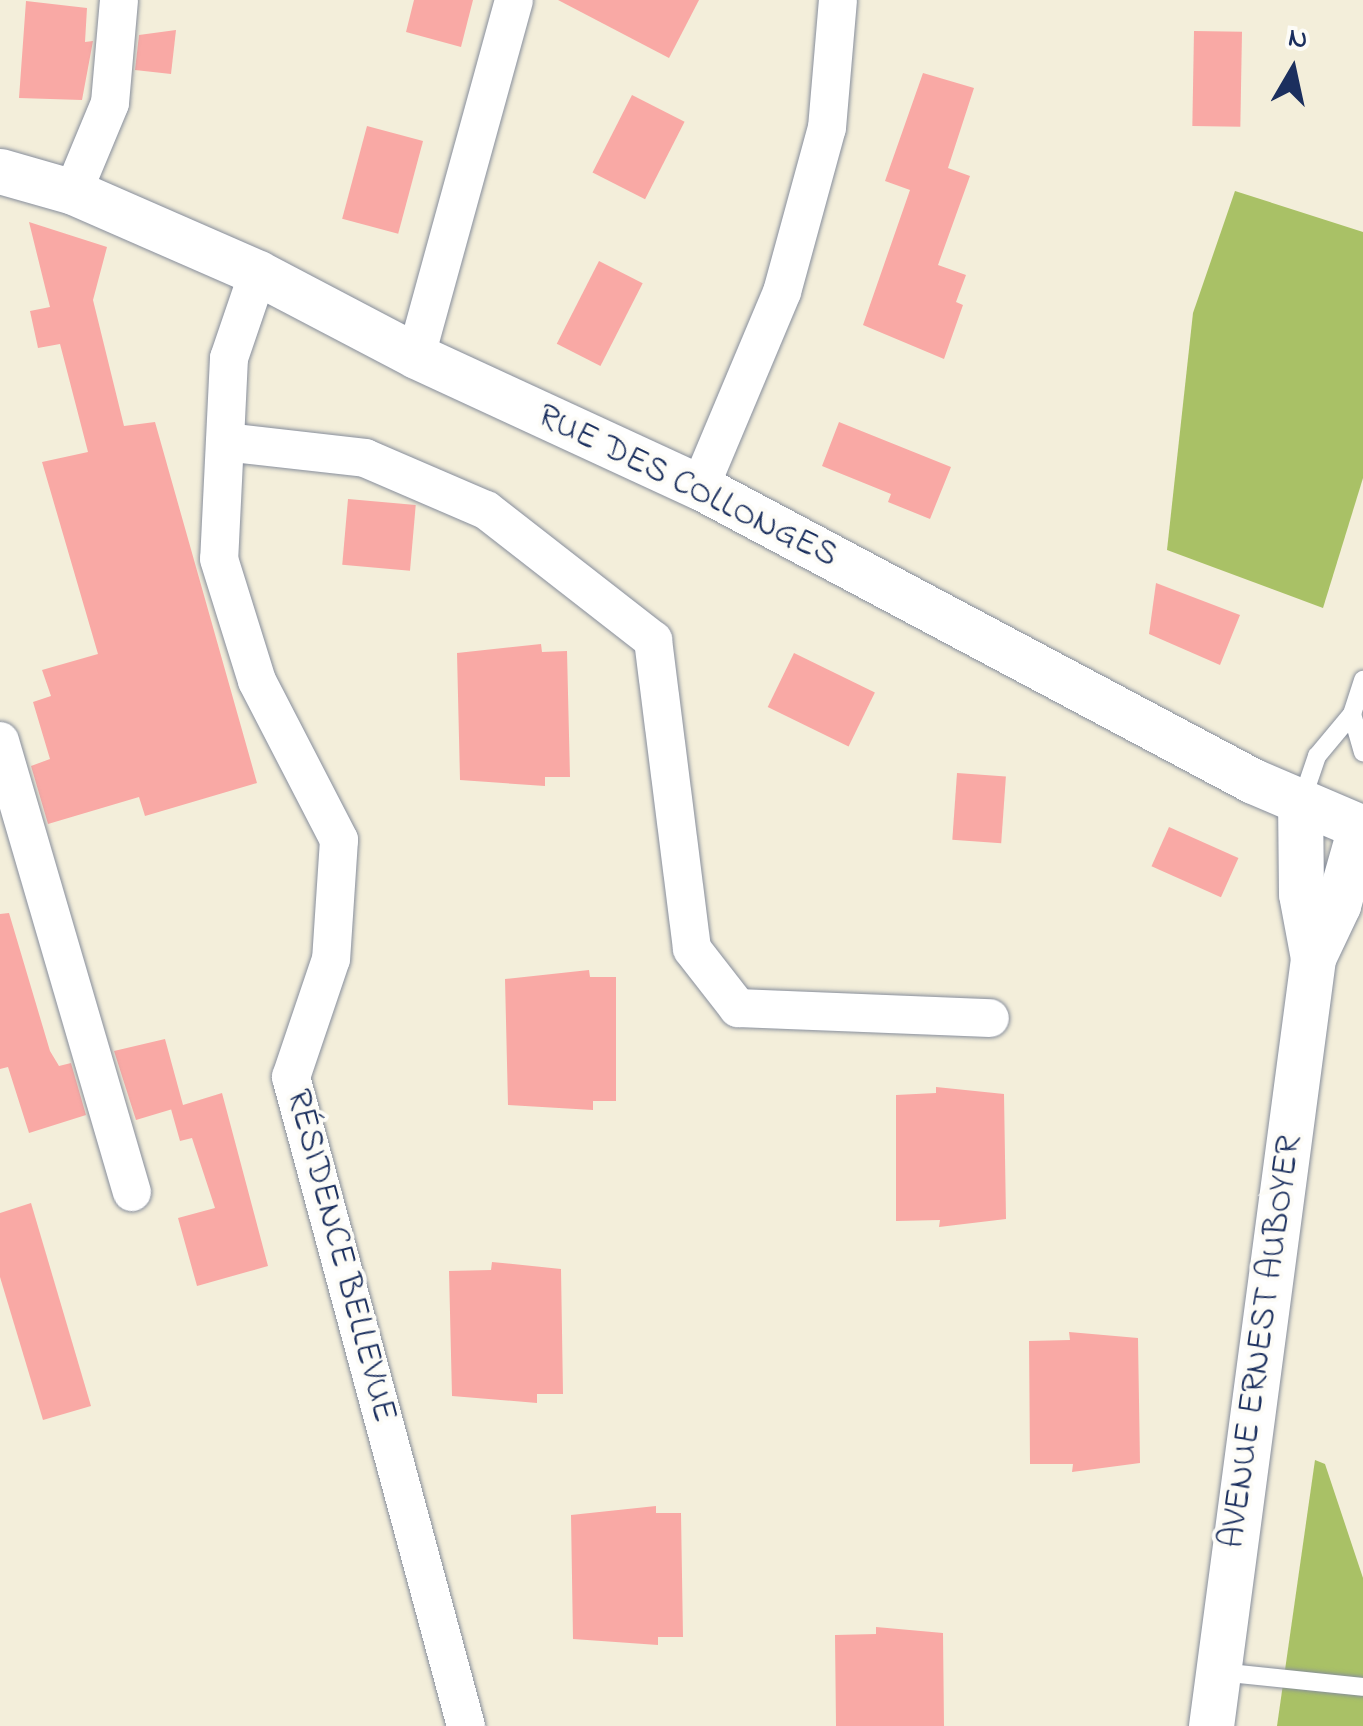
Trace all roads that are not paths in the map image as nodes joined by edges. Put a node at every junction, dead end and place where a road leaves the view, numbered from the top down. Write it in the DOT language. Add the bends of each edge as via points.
graph roads {
  1 [pos="118,0"];
  2 [pos="514,0"];
  3 [pos="838,0"];
  4 [pos="0,171"];
  5 [pos="73,192"];
  6 [pos="258,273"];
  7 [pos="416,356"];
  8 [pos="225,442"];
  9 [pos="700,487"];
  10 [pos="1363,680"];
  11 [pos="1352,714"];
  12 [pos="0,741"];
  13 [pos="1363,752"];
  14 [pos="1300,803"];
  15 [pos="1362,823"];
  16 [pos="1312,958"];
  17 [pos="990,1018"];
  18 [pos="132,1192"];
  19 [pos="1218,1672"];
  20 [pos="1363,1687"];
  21 [pos="466,1726"];
  22 [pos="1210,1726"];
  1 -- 5 [label="street" via="110,102"];
  2 -- 7 [label="street"];
  3 -- 9 [label="street" via="826,128 782,292"];
  4 -- 5 [label="street, RUE DES COLLONGES"];
  5 -- 6 [label="street, RUE DES COLLONGES"];
  6 -- 7 [label="street, RUE DES COLLONGES"];
  6 -- 8 [label="street, RÉSIDENCE BELLEVUE" via="229,358"];
  7 -- 9 [label="street, RUE DES COLLONGES"];
  8 -- 17 [label="street" via="365,458 486,510 653,640 692,950 738,1008"];
  8 -- 21 [label="street, RÉSIDENCE BELLEVUE" via="219,559 257,680 339,840 332,959 291,1077"];
  9 -- 14 [label="street, RUE DES COLLONGES"];
  10 -- 11 [label="lane"];
  11 -- 13 [label="lane"];
  11 -- 14 [label="lane" via="1324,744"];
  12 -- 18 [label="street"];
  14 -- 15 [label="street, RUE DES COLLONGES"];
  14 -- 16 [label="street, AVENUE ERNEST AUBOYER" via="1301,894"];
  15 -- 16 [label="street, AVENUE ERNEST AUBOYER" via="1338,905"];
  16 -- 19 [label="street, AVENUE ERNEST AUBOYER"];
  19 -- 20 [label="lane"];
  19 -- 22 [label="street, AVENUE ERNEST AUBOYER"];
}
